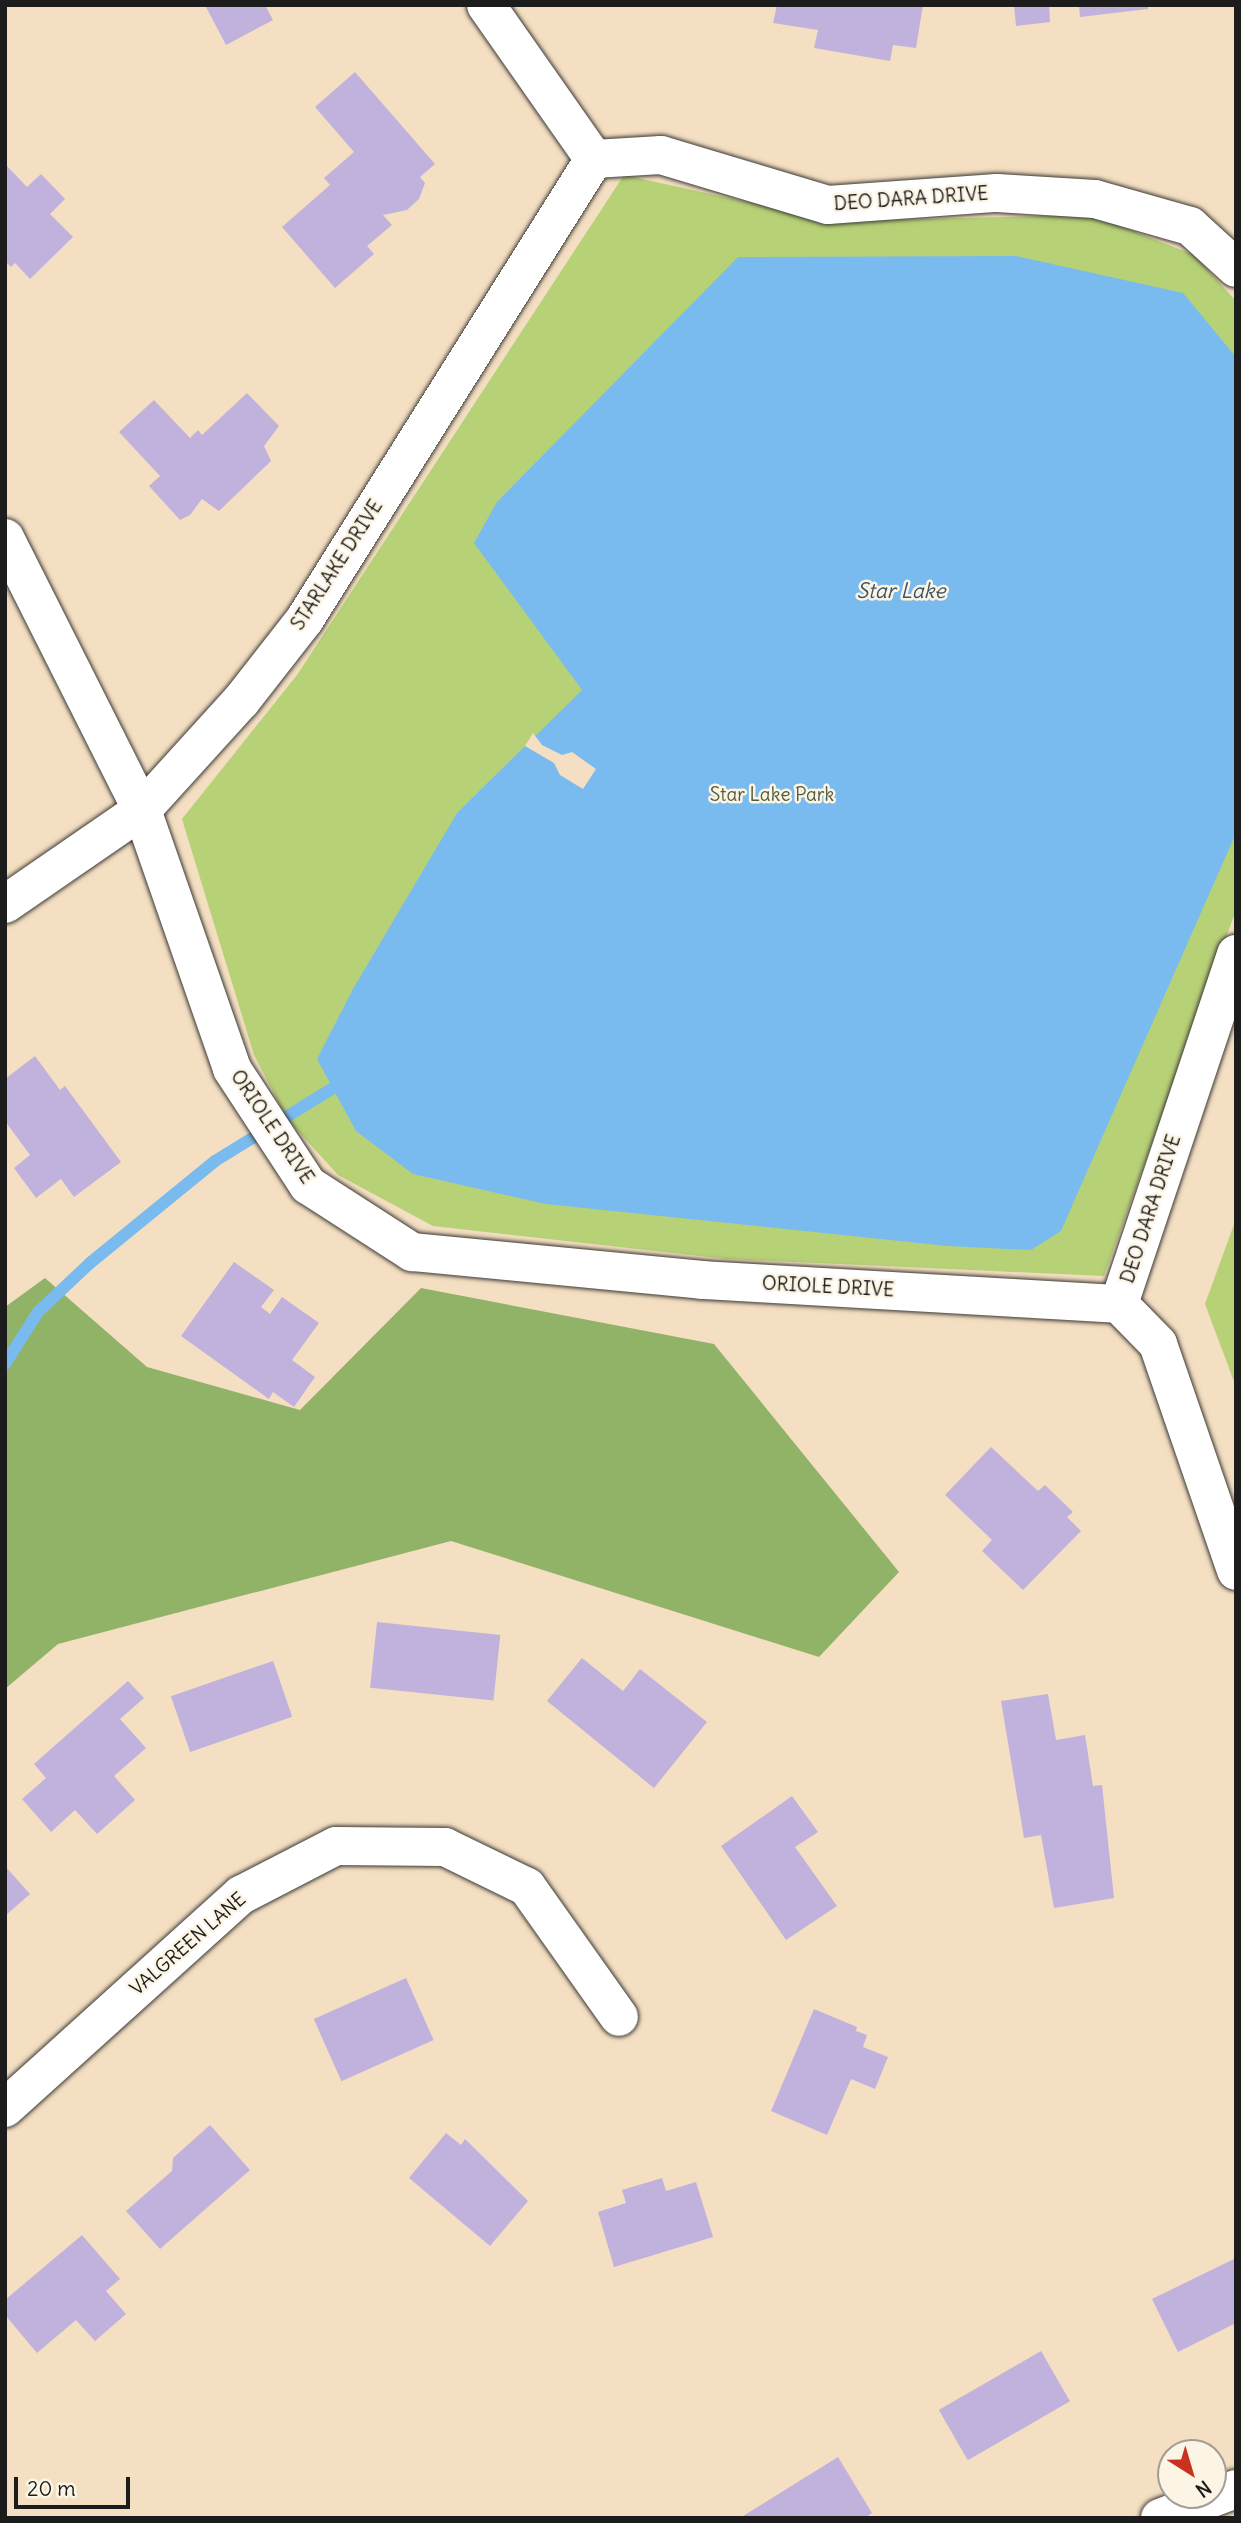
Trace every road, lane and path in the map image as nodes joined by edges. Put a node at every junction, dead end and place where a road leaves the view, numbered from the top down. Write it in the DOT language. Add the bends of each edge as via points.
graph roads {
  1 [pos="486,5"];
  2 [pos="594,159"];
  3 [pos="1236,268"];
  4 [pos="5,538"];
  5 [pos="142,810"];
  6 [pos="5,904"];
  7 [pos="1236,954"];
  8 [pos="1119,1304"];
  9 [pos="1236,1571"];
  10 [pos="619,2017"];
  11 [pos="5,2108"];
  12 [pos="1236,2489"];
  13 [pos="1160,2518"];
  1 -- 2 [label="street"];
  2 -- 3 [label="street, DEO DARA DRIVE" via="661,155 828,205 997,193 1095,199 1190,226"];
  2 -- 5 [label="street, STARLAKE DRIVE" via="305,619 240,701"];
  4 -- 5 [label="street, ORIOLE DRIVE"];
  5 -- 6 [label="street, STARLAKE DRIVE"];
  5 -- 8 [label="street, ORIOLE DRIVE" via="232,1069 308,1185 412,1252 702,1280"];
  7 -- 8 [label="street, DEO DARA DRIVE"];
  8 -- 9 [label="street, DEO DARA DRIVE" via="1158,1344"];
  10 -- 11 [label="street, VALGREEN LANE" via="527,1887 445,1847 335,1846 241,1895"];
  12 -- 13 [label="street"];
}
